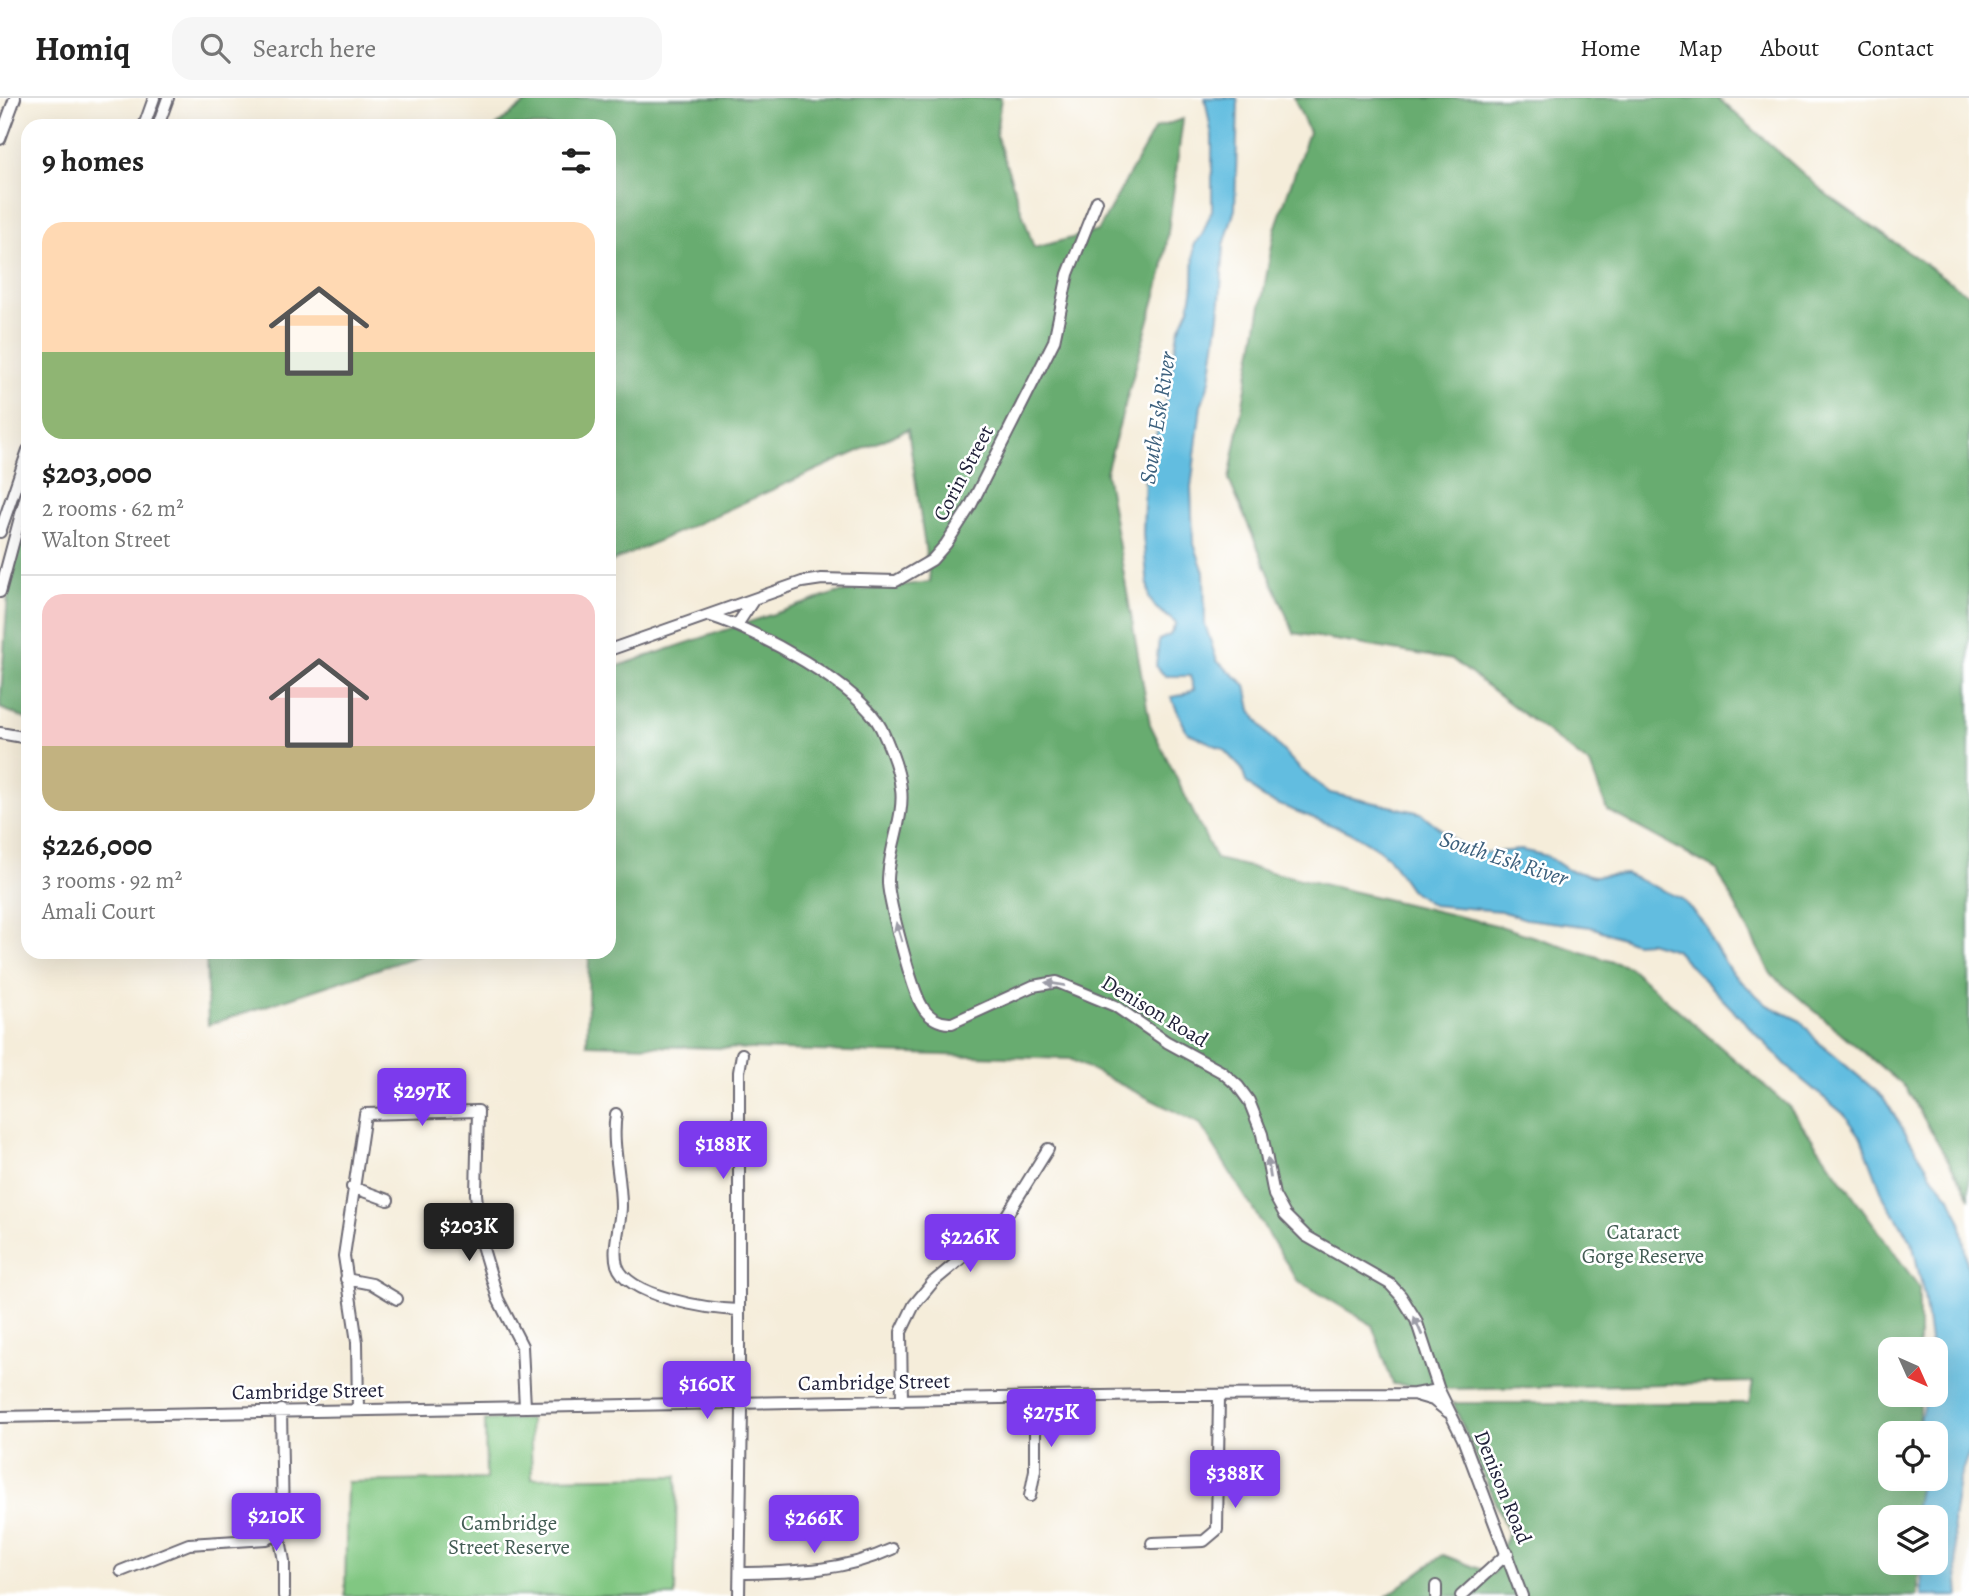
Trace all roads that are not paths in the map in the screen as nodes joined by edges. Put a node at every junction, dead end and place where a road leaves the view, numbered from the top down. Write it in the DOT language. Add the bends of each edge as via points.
graph roads {
  1 [pos="15,98"];
  2 [pos="154,98"];
  3 [pos="168,98"];
  4 [pos="146,119"];
  5 [pos="160,119"];
  6 [pos="0,139"];
  7 [pos="1097,201"];
  8 [pos="21,470"];
  9 [pos="21,514"];
  10 [pos="0,531"];
  11 [pos="0,592"];
  12 [pos="754,599"];
  13 [pos="710,616"];
  14 [pos="737,625"];
  15 [pos="616,648"];
  16 [pos="0,733"];
  17 [pos="21,737"];
  18 [pos="742,1054"];
  19 [pos="616,1114"];
  20 [pos="1048,1149"];
  21 [pos="352,1188"];
  22 [pos="388,1200"];
  23 [pos="346,1279"];
  24 [pos="397,1298"];
  25 [pos="739,1310"];
  26 [pos="1439,1390"];
  27 [pos="1414,1394"];
  28 [pos="1219,1396"];
  29 [pos="1035,1398"];
  30 [pos="902,1401"];
  31 [pos="740,1404"];
  32 [pos="525,1407"];
  33 [pos="281,1410"];
  34 [pos="358,1410"];
  35 [pos="1452,1415"];
  36 [pos="0,1417"];
  37 [pos="1030,1496"];
  38 [pos="279,1534"];
  39 [pos="1152,1543"];
  40 [pos="892,1549"];
  41 [pos="1508,1553"];
  42 [pos="121,1571"];
  43 [pos="740,1573"];
  44 [pos="284,1596"];
  45 [pos="739,1596"];
  46 [pos="1461,1596"];
  47 [pos="1522,1596"];
  1 -- 6 [label="street"];
  2 -- 4 [label="street"];
  3 -- 5 [label="street"];
  7 -- 12 [label="street, Corin Street" via="1068,274 1054,341 971,505 946,544 932,560 896,581 822,579"];
  8 -- 10 [label="street"];
  9 -- 11 [label="street"];
  12 -- 13 [label="street, Corin Street"];
  12 -- 14 [label="street"];
  13 -- 14 [label="street, Denison Road"];
  13 -- 15 [label="street, Corin Street"];
  26 -- 14 [label="street, Denison Road, one-way" via="1416,1320 1401,1296 1373,1272 1306,1236 1285,1215 1274,1195 1266,1151 1249,1101 1222,1072 1100,998 1057,982 1033,986 952,1023 943,1024 922,1007 889,894 902,790 881,730 858,699"];
  16 -- 17 [label="street"];
  18 -- 25 [label="street"];
  19 -- 25 [label="street" via="613,1145 621,1208 616,1256 620,1271 635,1285 684,1303"];
  20 -- 30 [label="street" via="994,1234 933,1282 914,1305 901,1332"];
  21 -- 22 [label="street"];
  21 -- 23 [label="street" via="345,1240"];
  21 -- 32 [label="street" via="365,1114 478,1111 476,1186 481,1242 498,1299 522,1346"];
  23 -- 24 [label="street" via="372,1284"];
  23 -- 34 [label="street" via="357,1342"];
  25 -- 31 [label="street"];
  26 -- 27 [label="street, Cambridge Street"];
  26 -- 35 [label="street, Denison Road"];
  27 -- 28 [label="street, Cambridge Street"];
  27 -- 35 [label="street, Cambridge Street" via="1433,1400"];
  28 -- 29 [label="street, Cambridge Street"];
  28 -- 39 [label="street" via="1217,1530 1204,1541"];
  29 -- 30 [label="street, Cambridge Street"];
  29 -- 37 [label="street" via="1035,1470"];
  30 -- 31 [label="street, Cambridge Street"];
  31 -- 32 [label="street, Cambridge Street"];
  31 -- 43 [label="street"];
  32 -- 34 [label="street, Cambridge Street"];
  33 -- 34 [label="street, Cambridge Street"];
  33 -- 36 [label="street, Cambridge Street"];
  33 -- 38 [label="street"];
  35 -- 41 [label="street, Denison Road"];
  38 -- 42 [label="street" via="267,1539 189,1544"];
  38 -- 44 [label="street"];
  40 -- 43 [label="street" via="869,1560 816,1571"];
  41 -- 46 [label="street"];
  41 -- 47 [label="street, Denison Road"];
  43 -- 45 [label="street"];
}
